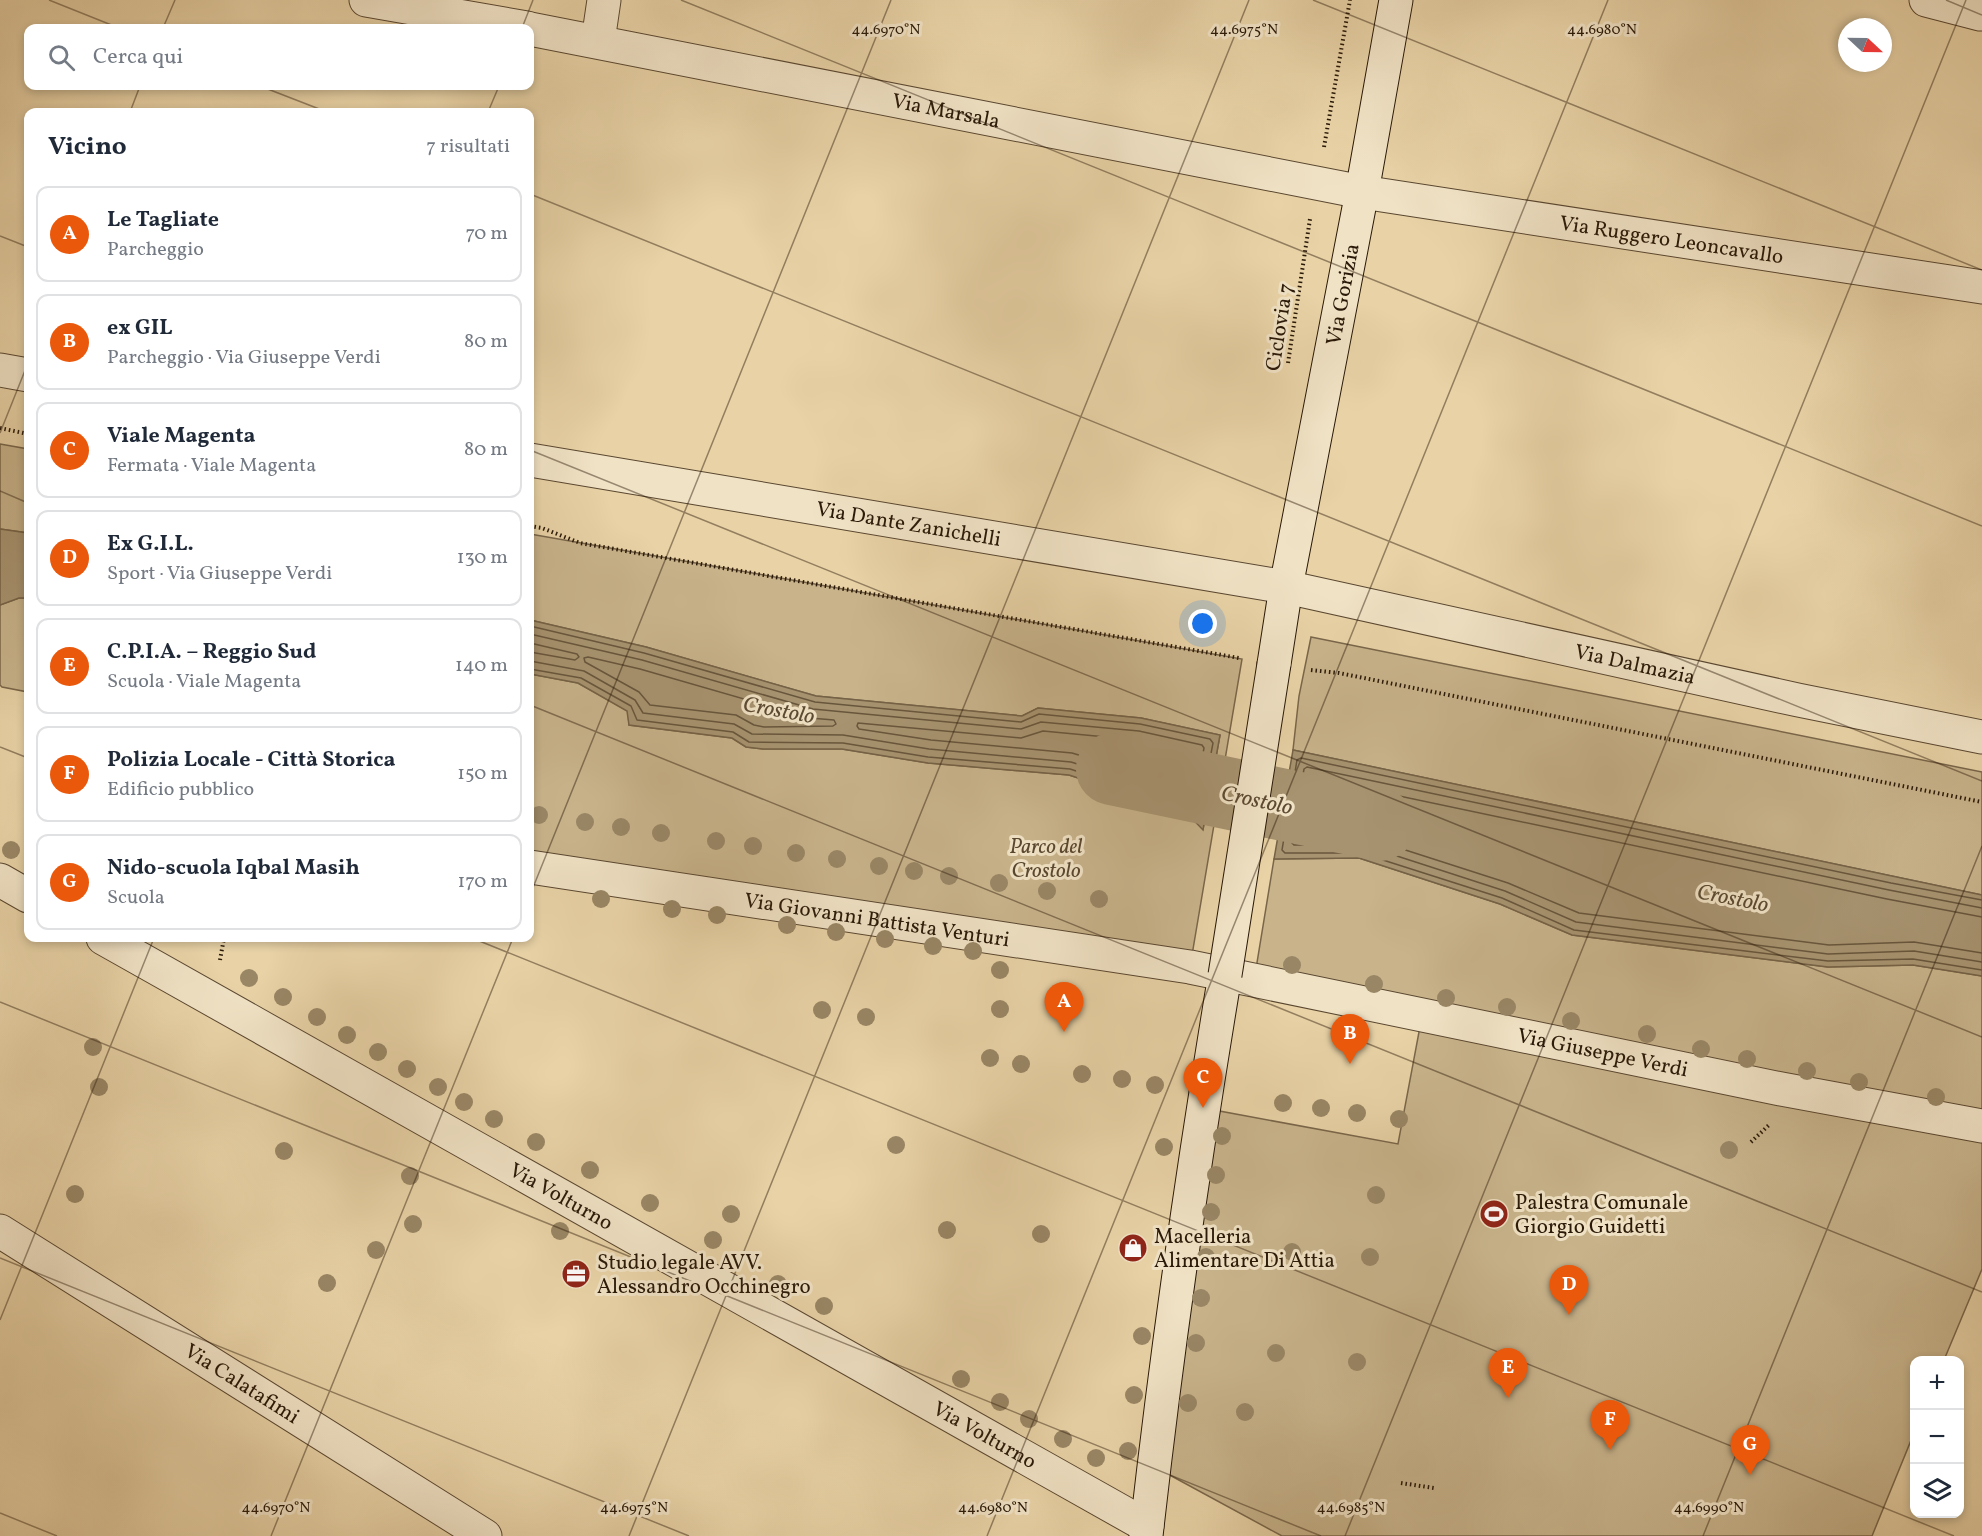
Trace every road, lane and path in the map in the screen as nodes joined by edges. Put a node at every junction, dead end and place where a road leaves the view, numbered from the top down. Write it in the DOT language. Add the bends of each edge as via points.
graph roads {
  1 [pos="366,0"];
  2 [pos="604,0"];
  3 [pos="1350,0"];
  4 [pos="1396,0"];
  5 [pos="1926,0"];
  6 [pos="1982,9"];
  7 [pos="501,24"];
  8 [pos="534,30"];
  9 [pos="598,41"];
  10 [pos="1317,184"];
  11 [pos="1362,192"];
  12 [pos="1982,287"];
  13 [pos="1288,364"];
  14 [pos="0,370"];
  15 [pos="24,374"];
  16 [pos="0,428"];
  17 [pos="24,433"];
  18 [pos="534,461"];
  19 [pos="1286,587"];
  20 [pos="1244,648"];
  21 [pos="1242,659"];
  22 [pos="1982,737"];
  23 [pos="534,868"];
  24 [pos="0,880"];
  25 [pos="24,894"];
  26 [pos="110,942"];
  27 [pos="1225,975"];
  28 [pos="1982,1125"];
  29 [pos="0,1231"];
  30 [pos="1401,1483"];
  31 [pos="1434,1488"];
  32 [pos="1147,1531"];
  33 [pos="485,1536"];
  1 -- 7 [label="street, Via Marsala"];
  2 -- 9 [label="street"];
  3 -- 10 [label="path, Ciclovia 7"];
  4 -- 11 [label="street, Via Gorizia"];
  5 -- 6 [label="street" via="1980,14"];
  8 -- 9 [label="street, Via Marsala"];
  9 -- 10 [label="street, Via Marsala"];
  10 -- 11 [label="street, Via Marsala"];
  10 -- 13 [label="path, Ciclovia 7"];
  11 -- 12 [label="street, Via Ruggero Leoncavallo"];
  11 -- 19 [label="street, Via Gorizia"];
  14 -- 15 [label="street"];
  16 -- 17 [label="path"];
  18 -- 19 [label="street, Via Dante Zanichelli"];
  19 -- 22 [label="street, Via Dalmazia"];
  19 -- 27 [label="street, Via Gorizia, bridge"];
  20 -- 21 [label="path"];
  23 -- 27 [label="street, Via Giovanni Battista Venturi" via="1014,939"];
  24 -- 25 [label="street"];
  26 -- 32 [label="street, Via Volturno"];
  27 -- 28 [label="street, Via Giuseppe Verdi" via="1781,1089"];
  27 -- 32 [label="street, Via Gorizia" via="1201,1120"];
  29 -- 33 [label="street, Via Calatafimi"];
  30 -- 31 [label="path"];
}
